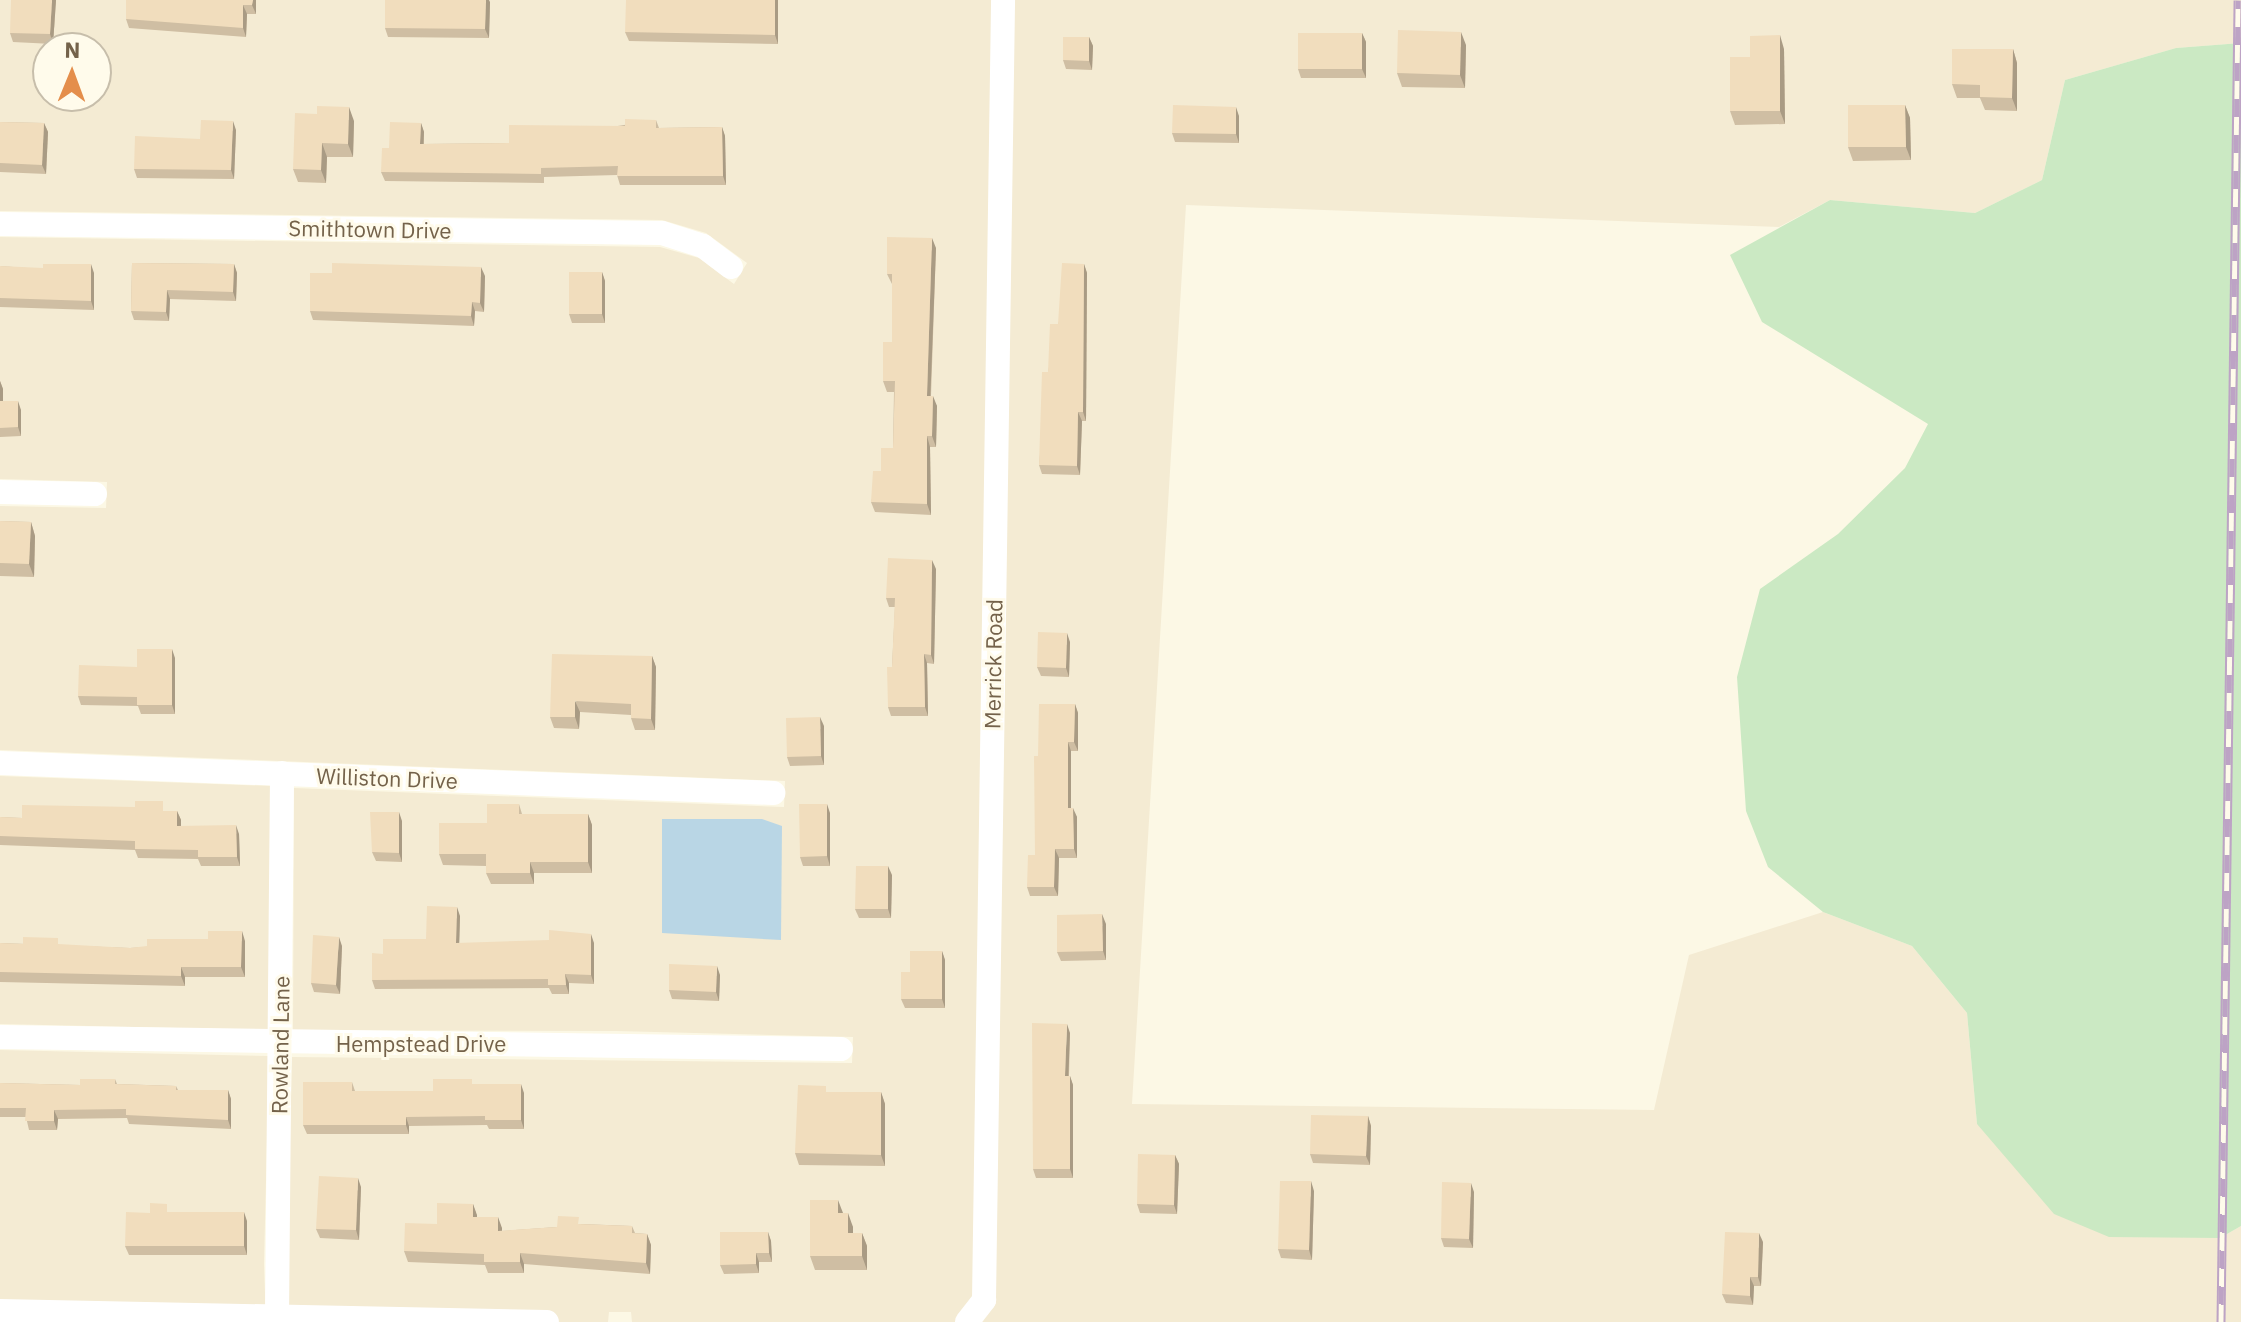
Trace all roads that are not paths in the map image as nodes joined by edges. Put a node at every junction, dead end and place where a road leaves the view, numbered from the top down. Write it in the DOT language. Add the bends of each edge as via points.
graph roads {
  1 [pos="1003,0"];
  2 [pos="0,224"];
  3 [pos="731,267"];
  4 [pos="0,492"];
  5 [pos="95,494"];
  6 [pos="0,763"];
  7 [pos="282,773"];
  8 [pos="773,793"];
  9 [pos="0,1037"];
  10 [pos="281,1043"];
  11 [pos="841,1049"];
  12 [pos="0,1311"];
  13 [pos="277,1317"];
  14 [pos="547,1322"];
  15 [pos="967,1322"];
  1 -- 15 [label="street, Merrick Road" via="984,1300"];
  2 -- 3 [label="street, Smithtown Drive" via="662,233 703,246"];
  4 -- 5 [label="street"];
  6 -- 7 [label="street, Williston Drive"];
  7 -- 8 [label="street, Williston Drive"];
  7 -- 10 [label="street, Rowland Lane"];
  9 -- 10 [label="street, Hempstead Drive"];
  10 -- 11 [label="street, Hempstead Drive"];
  10 -- 13 [label="street, Rowland Lane"];
  12 -- 13 [label="street"];
  13 -- 14 [label="street"];
}
